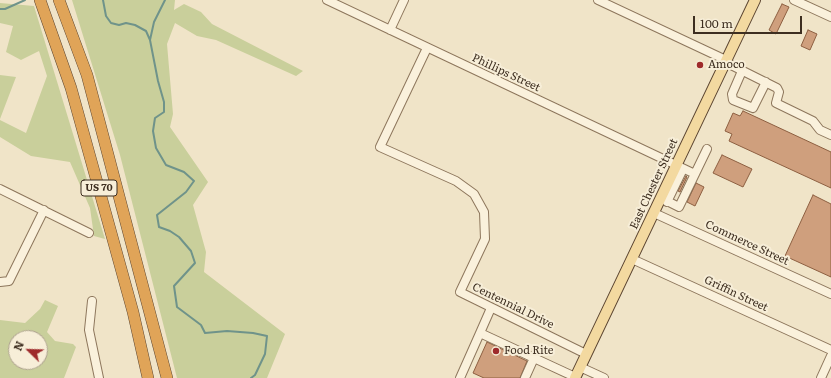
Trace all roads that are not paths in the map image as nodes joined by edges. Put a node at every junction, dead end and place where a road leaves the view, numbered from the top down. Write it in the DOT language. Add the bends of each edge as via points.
graph roads {
  1 [pos="40,0"];
  2 [pos="59,0"];
  3 [pos="327,0"];
  4 [pos="404,0"];
  5 [pos="598,0"];
  6 [pos="755,0"];
  7 [pos="799,1"];
  8 [pos="831,17"];
  9 [pos="390,30"];
  10 [pos="427,48"];
  11 [pos="726,61"];
  12 [pos="742,71"];
  13 [pos="766,82"];
  14 [pos="831,135"];
  15 [pos="707,149"];
  16 [pos="679,167"];
  17 [pos="695,174"];
  18 [pos="0,189"];
  19 [pos="664,200"];
  20 [pos="44,210"];
  21 [pos="654,213"];
  22 [pos="89,234"];
  23 [pos="632,259"];
  24 [pos="0,282"];
  25 [pos="831,294"];
  26 [pos="92,301"];
  27 [pos="491,308"];
  28 [pos="480,332"];
  29 [pos="831,350"];
  30 [pos="586,354"];
  31 [pos="831,356"];
  32 [pos="534,358"];
  33 [pos="580,367"];
  34 [pos="561,375"];
  35 [pos="99,378"];
  36 [pos="148,378"];
  37 [pos="167,378"];
  38 [pos="460,378"];
  39 [pos="525,378"];
  40 [pos="575,378"];
  41 [pos="604,378"];
  42 [pos="821,378"];
  1 -- 36 [label="highway, US 70" via="71,88 133,312"];
  2 -- 37 [label="highway, US 70" via="87,74"];
  3 -- 9 [label="street, Phillips Street"];
  4 -- 9 [label="street"];
  5 -- 11 [label="street"];
  6 -- 11 [label="main road, East Chester Street"];
  7 -- 8 [label="street"];
  9 -- 10 [label="street, Phillips Street"];
  10 -- 16 [label="street, Phillips Street"];
  10 -- 27 [label="street, Centennial Drive" via="380,146 456,181 474,194 484,212 485,240 460,292"];
  11 -- 12 [label="street"];
  11 -- 16 [label="main road, East Chester Street"];
  12 -- 13 [label="street"];
  12 -- 13 [label="street" via="732,94 733,100 753,108"];
  13 -- 14 [label="street" via="779,89 776,103 813,121 820,130"];
  15 -- 17 [label="street"];
  16 -- 17 [label="street, Phillips Street"];
  16 -- 19 [label="main road, East Chester Street"];
  17 -- 19 [label="street" via="679,207"];
  18 -- 20 [label="street"];
  19 -- 21 [label="main road, East Chester Street"];
  20 -- 22 [label="street"];
  20 -- 24 [label="street" via="9,281"];
  21 -- 23 [label="main road, East Chester Street"];
  21 -- 25 [label="street, Commerce Street"];
  23 -- 29 [label="street, Griffin Street"];
  23 -- 30 [label="main road, East Chester Street"];
  26 -- 35 [label="street" via="89,330"];
  27 -- 28 [label="street"];
  27 -- 30 [label="street, Centennial Drive"];
  28 -- 32 [label="street"];
  28 -- 38 [label="street"];
  30 -- 33 [label="main road, East Chester Street"];
  31 -- 42 [label="street"];
  32 -- 34 [label="street"];
  32 -- 39 [label="street"];
  33 -- 40 [label="main road, East Chester Street"];
  33 -- 41 [label="street"];
  34 -- 40 [label="street"];
}
